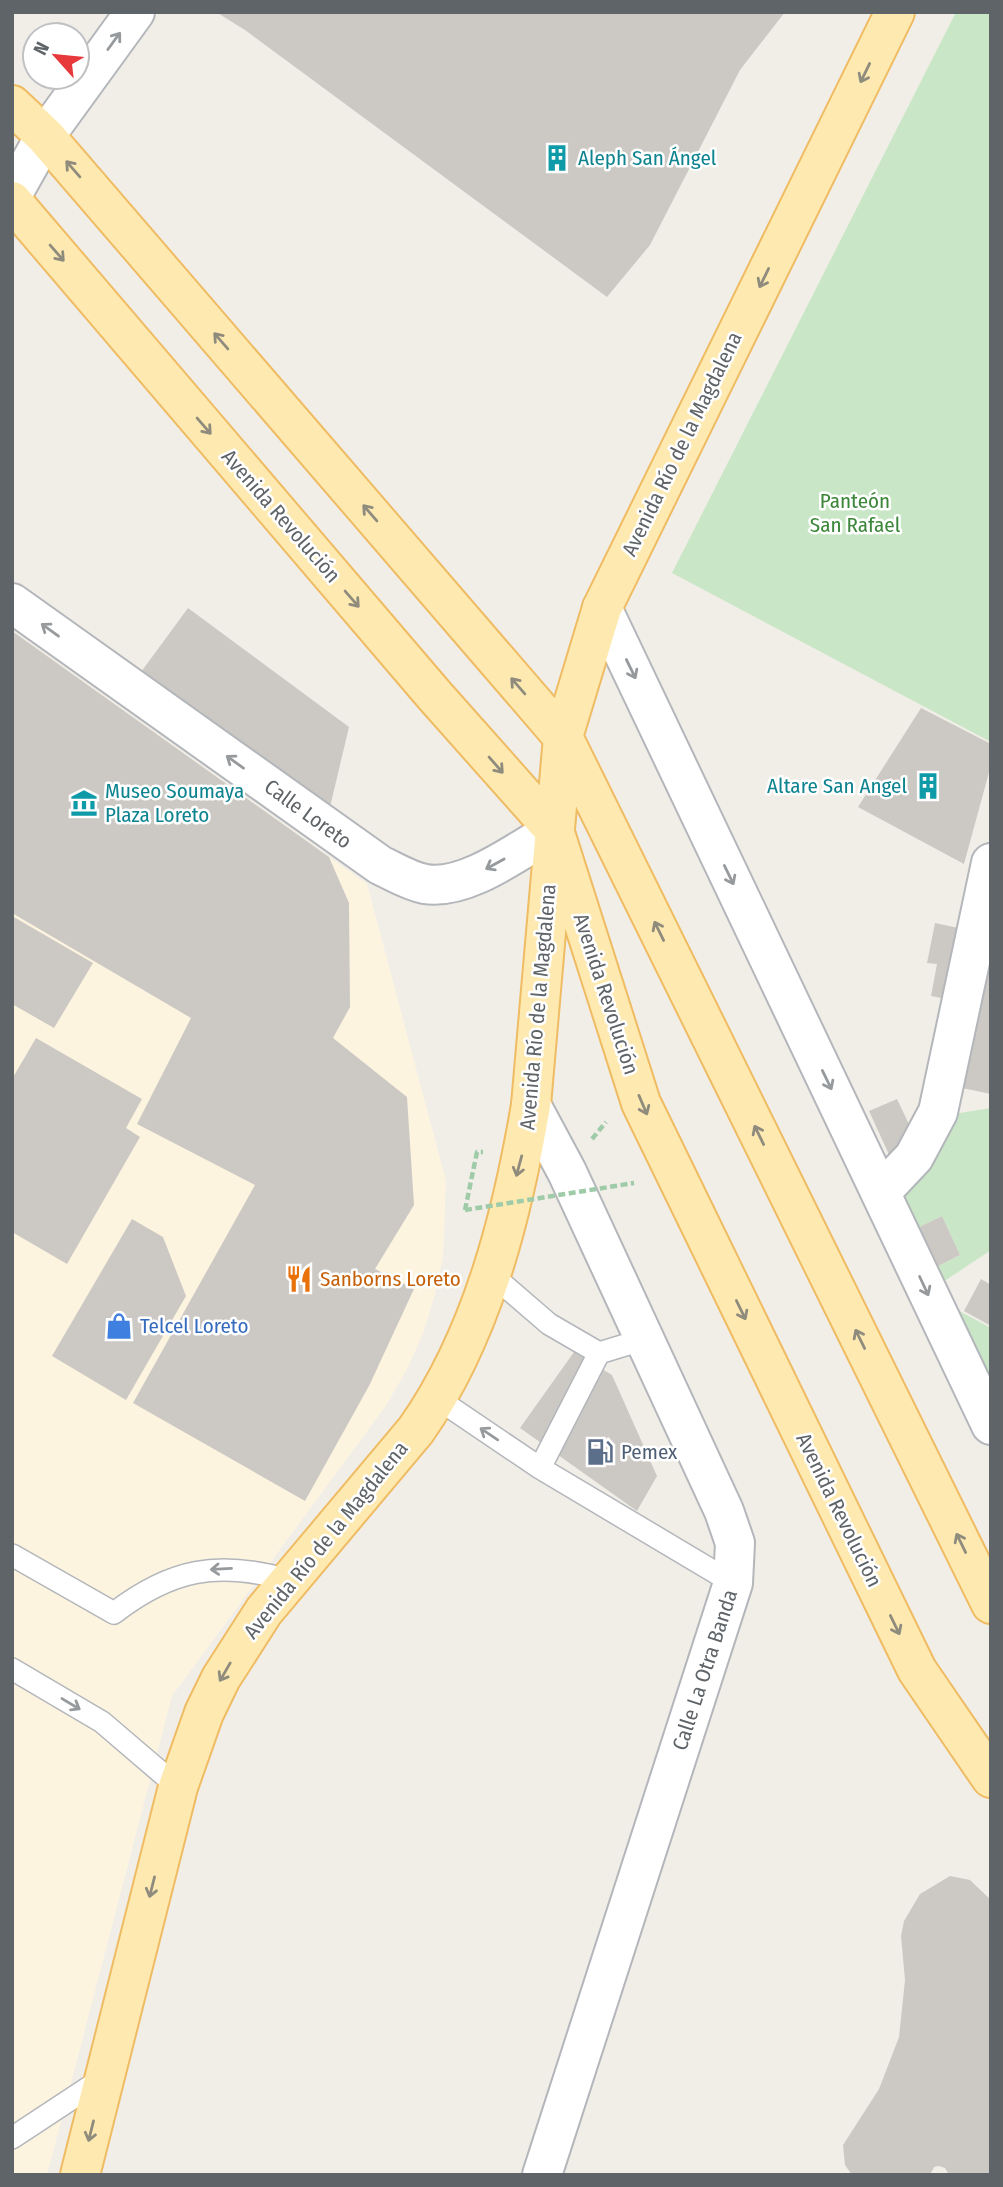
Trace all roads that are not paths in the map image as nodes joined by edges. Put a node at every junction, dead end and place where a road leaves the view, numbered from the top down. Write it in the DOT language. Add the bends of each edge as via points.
graph roads {
  1 [pos="135,12"];
  2 [pos="895,12"];
  3 [pos="12,104"];
  4 [pos="45,136"];
  5 [pos="12,195"];
  6 [pos="12,201"];
  7 [pos="12,603"];
  8 [pos="602,608"];
  9 [pos="563,737"];
  10 [pos="554,830"];
  11 [pos="991,863"];
  12 [pos="531,1105"];
  13 [pos="881,1192"];
  14 [pos="491,1274"];
  15 [pos="645,1339"];
  16 [pos="598,1353"];
  17 [pos="438,1399"];
  18 [pos="991,1425"];
  19 [pos="540,1468"];
  20 [pos="12,1555"];
  21 [pos="288,1580"];
  22 [pos="733,1583"];
  23 [pos="991,1604"];
  24 [pos="12,1669"];
  25 [pos="991,1778"];
  26 [pos="178,1787"];
  27 [pos="104,2077"];
  28 [pos="12,2138"];
  29 [pos="80,2175"];
  30 [pos="542,2175"];
  4 -- 1 [label="street, one-way"];
  2 -- 8 [label="main road, Avenida Río de la Magdalena, one-way"];
  3 -- 4 [label="main road"];
  4 -- 5 [label="street"];
  9 -- 4 [label="main road, one-way"];
  6 -- 10 [label="main road, Avenida Revolución, one-way"];
  10 -- 7 [label="street, Calle Loreto, one-way" via="463,880 446,885 411,881 380,865"];
  8 -- 9 [label="main road, Avenida Río de la Magdalena"];
  8 -- 13 [label="street, one-way"];
  9 -- 10 [label="main road, Avenida Río de la Magdalena"];
  23 -- 9 [label="main road, one-way"];
  10 -- 12 [label="main road, Avenida Río de la Magdalena"];
  10 -- 25 [label="main road, Avenida Revolución, one-way" via="641,1103 917,1670"];
  11 -- 13 [label="street" via="938,1112 914,1157"];
  12 -- 14 [label="main road, Avenida Río de la Magdalena, one-way"];
  12 -- 15 [label="street, Calle La Otra Banda"];
  13 -- 18 [label="street, one-way"];
  14 -- 16 [label="lane" via="549,1324"];
  14 -- 17 [label="main road, Avenida Río de la Magdalena"];
  15 -- 16 [label="lane"];
  15 -- 22 [label="street, Calle La Otra Banda" via="736,1544"];
  16 -- 19 [label="lane"];
  19 -- 17 [label="lane, one-way"];
  17 -- 21 [label="main road, Avenida Río de la Magdalena"];
  19 -- 22 [label="lane"];
  21 -- 20 [label="lane, one-way" via="228,1568 197,1571 166,1580 114,1613"];
  21 -- 26 [label="main road, Avenida Río de la Magdalena, one-way" via="221,1678 189,1749"];
  22 -- 30 [label="street, Calle La Otra Banda"];
  24 -- 26 [label="lane, one-way" via="102,1723"];
  26 -- 27 [label="main road, Avenida Río de la Magdalena, one-way"];
  27 -- 28 [label="lane"];
  27 -- 29 [label="main road, Avenida Río de la Magdalena, one-way"];
}
